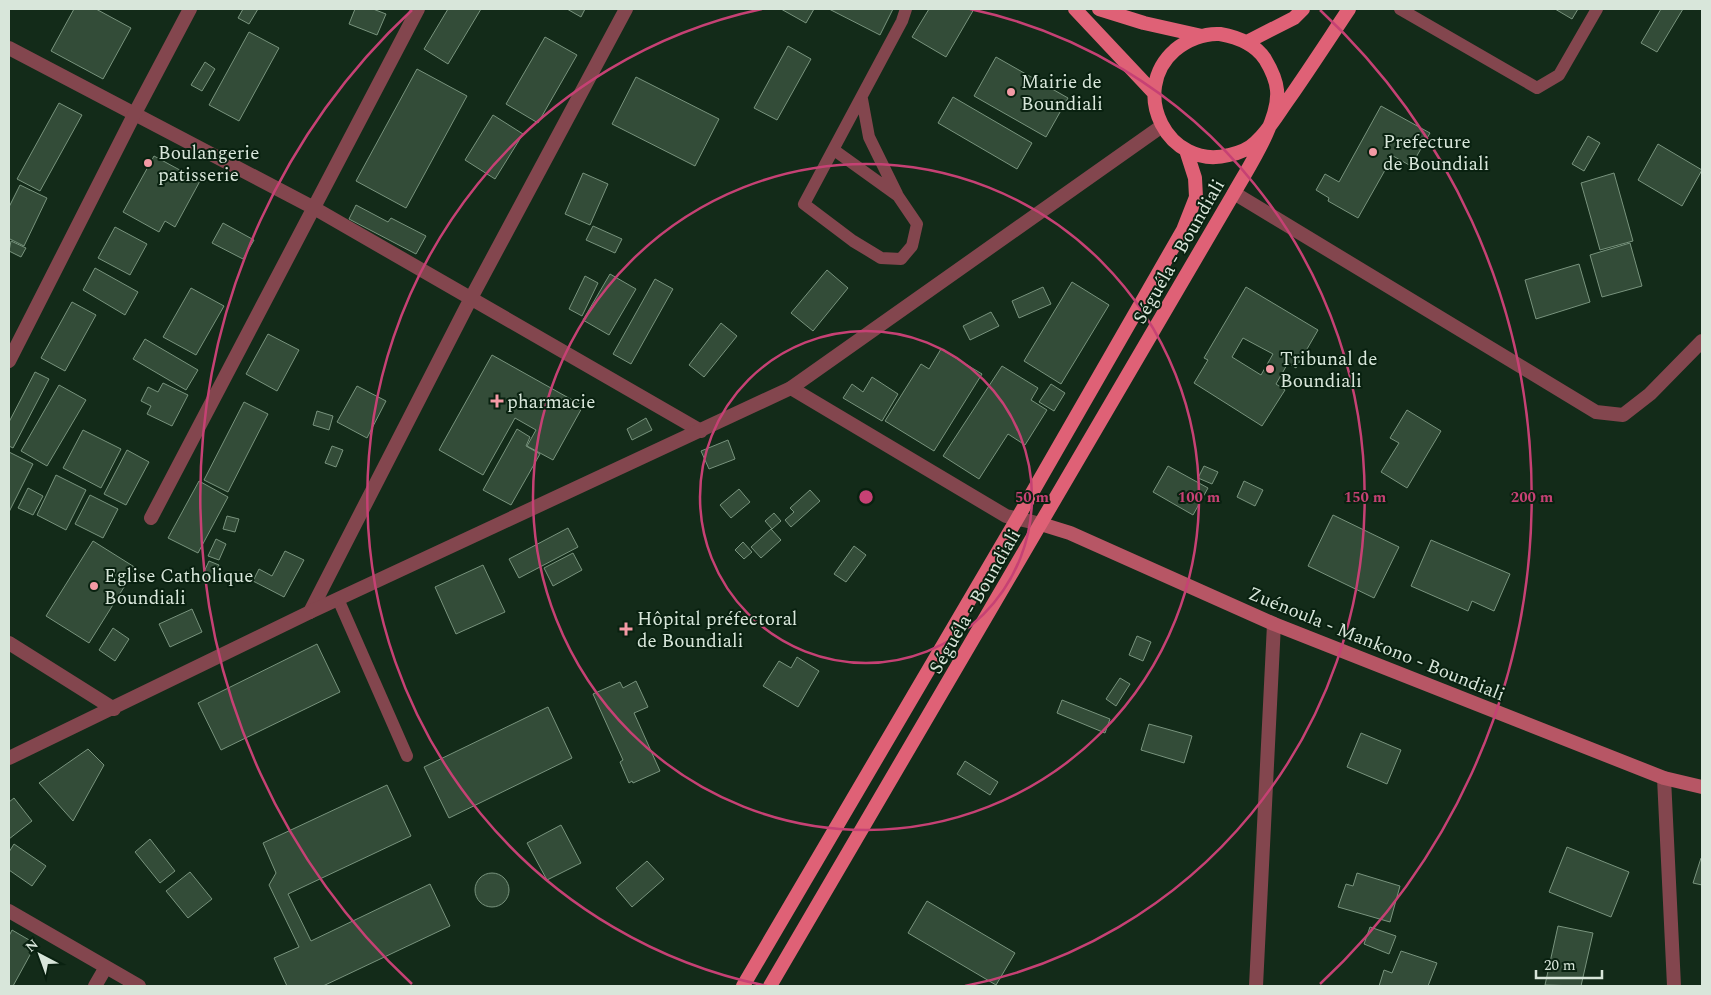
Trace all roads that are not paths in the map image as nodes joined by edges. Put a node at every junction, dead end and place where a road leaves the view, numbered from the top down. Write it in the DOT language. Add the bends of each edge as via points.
graph roads {
  1 [pos="190,9"];
  2 [pos="418,9"];
  3 [pos="626,9"];
  4 [pos="906,9"];
  5 [pos="1075,9"];
  6 [pos="1099,9"];
  7 [pos="1303,9"];
  8 [pos="1349,9"];
  9 [pos="1400,9"];
  10 [pos="1597,9"];
  11 [pos="1202,36"];
  12 [pos="1247,42"];
  13 [pos="9,48"];
  14 [pos="1154,93"];
  15 [pos="862,99"];
  16 [pos="134,113"];
  17 [pos="1162,126"];
  18 [pos="1268,128"];
  19 [pos="834,150"];
  20 [pos="1186,150"];
  21 [pos="1234,193"];
  22 [pos="898,196"];
  23 [pos="314,208"];
  24 [pos="470,300"];
  25 [pos="1702,342"];
  26 [pos="9,361"];
  27 [pos="791,388"];
  28 [pos="701,431"];
  29 [pos="151,518"];
  30 [pos="1017,518"];
  31 [pos="1041,524"];
  32 [pos="338,600"];
  33 [pos="310,612"];
  34 [pos="1274,624"];
  35 [pos="9,644"];
  36 [pos="114,709"];
  37 [pos="407,756"];
  38 [pos="9,758"];
  39 [pos="1664,778"];
  40 [pos="1702,787"];
  41 [pos="9,911"];
  42 [pos="106,967"];
  43 [pos="96,986"];
  44 [pos="139,986"];
  45 [pos="743,986"];
  46 [pos="770,986"];
  47 [pos="1256,986"];
  48 [pos="1674,986"];
  1 -- 16 [label="street"];
  2 -- 23 [label="street"];
  3 -- 24 [label="street"];
  4 -- 15 [label="lane"];
  5 -- 14 [label="main road"];
  6 -- 11 [label="main road"];
  7 -- 12 [label="main road" via="1294,18"];
  8 -- 18 [label="main road"];
  9 -- 10 [label="lane" via="1537,88 1559,75"];
  11 -- 12 [label="main road, Séguéla - Boundiali" via="1233,36"];
  11 -- 14 [label="main road, Séguéla - Boundiali" via="1184,43 1169,56 1158,73"];
  12 -- 18 [label="main road, Séguéla - Boundiali" via="1273,71 1277,90 1276,110"];
  13 -- 16 [label="street"];
  14 -- 17 [label="main road, Séguéla - Boundiali"];
  15 -- 19 [label="lane"];
  15 -- 22 [label="lane" via="869,137"];
  16 -- 23 [label="street"];
  16 -- 26 [label="street"];
  17 -- 20 [label="main road, Séguéla - Boundiali" via="1172,140"];
  17 -- 27 [label="street"];
  18 -- 20 [label="main road, Séguéla - Boundiali" via="1256,142 1231,155 1204,156"];
  18 -- 21 [label="main road, Séguéla - Boundiali"];
  19 -- 22 [label="lane"];
  19 -- 22 [label="lane" via="804,204 881,258 901,259 912,246 917,224"];
  20 -- 30 [label="main road, Séguéla - Boundiali" via="1195,178 1196,197 1183,230"];
  21 -- 25 [label="street" via="1596,412 1623,415 1650,394"];
  21 -- 31 [label="main road, Séguéla - Boundiali"];
  23 -- 24 [label="street"];
  23 -- 29 [label="street"];
  24 -- 28 [label="street"];
  24 -- 33 [label="street"];
  27 -- 28 [label="street"];
  27 -- 30 [label="street" via="1006,516"];
  28 -- 32 [label="street"];
  30 -- 31 [label="street"];
  30 -- 45 [label="main road, Séguéla - Boundiali"];
  31 -- 34 [label="main road, Zuénoula - Mankono - Boundiali" via="1070,533"];
  31 -- 46 [label="main road, Séguéla - Boundiali"];
  32 -- 33 [label="street"];
  32 -- 37 [label="lane"];
  33 -- 36 [label="street"];
  34 -- 39 [label="main road, Zuénoula - Mankono - Boundiali"];
  34 -- 47 [label="street"];
  35 -- 36 [label="street"];
  36 -- 38 [label="street"];
  39 -- 40 [label="main road, Zuénoula - Mankono - Boundiali"];
  39 -- 48 [label="street"];
  41 -- 42 [label="street"];
  42 -- 43 [label="street"];
  42 -- 44 [label="street"];
}
